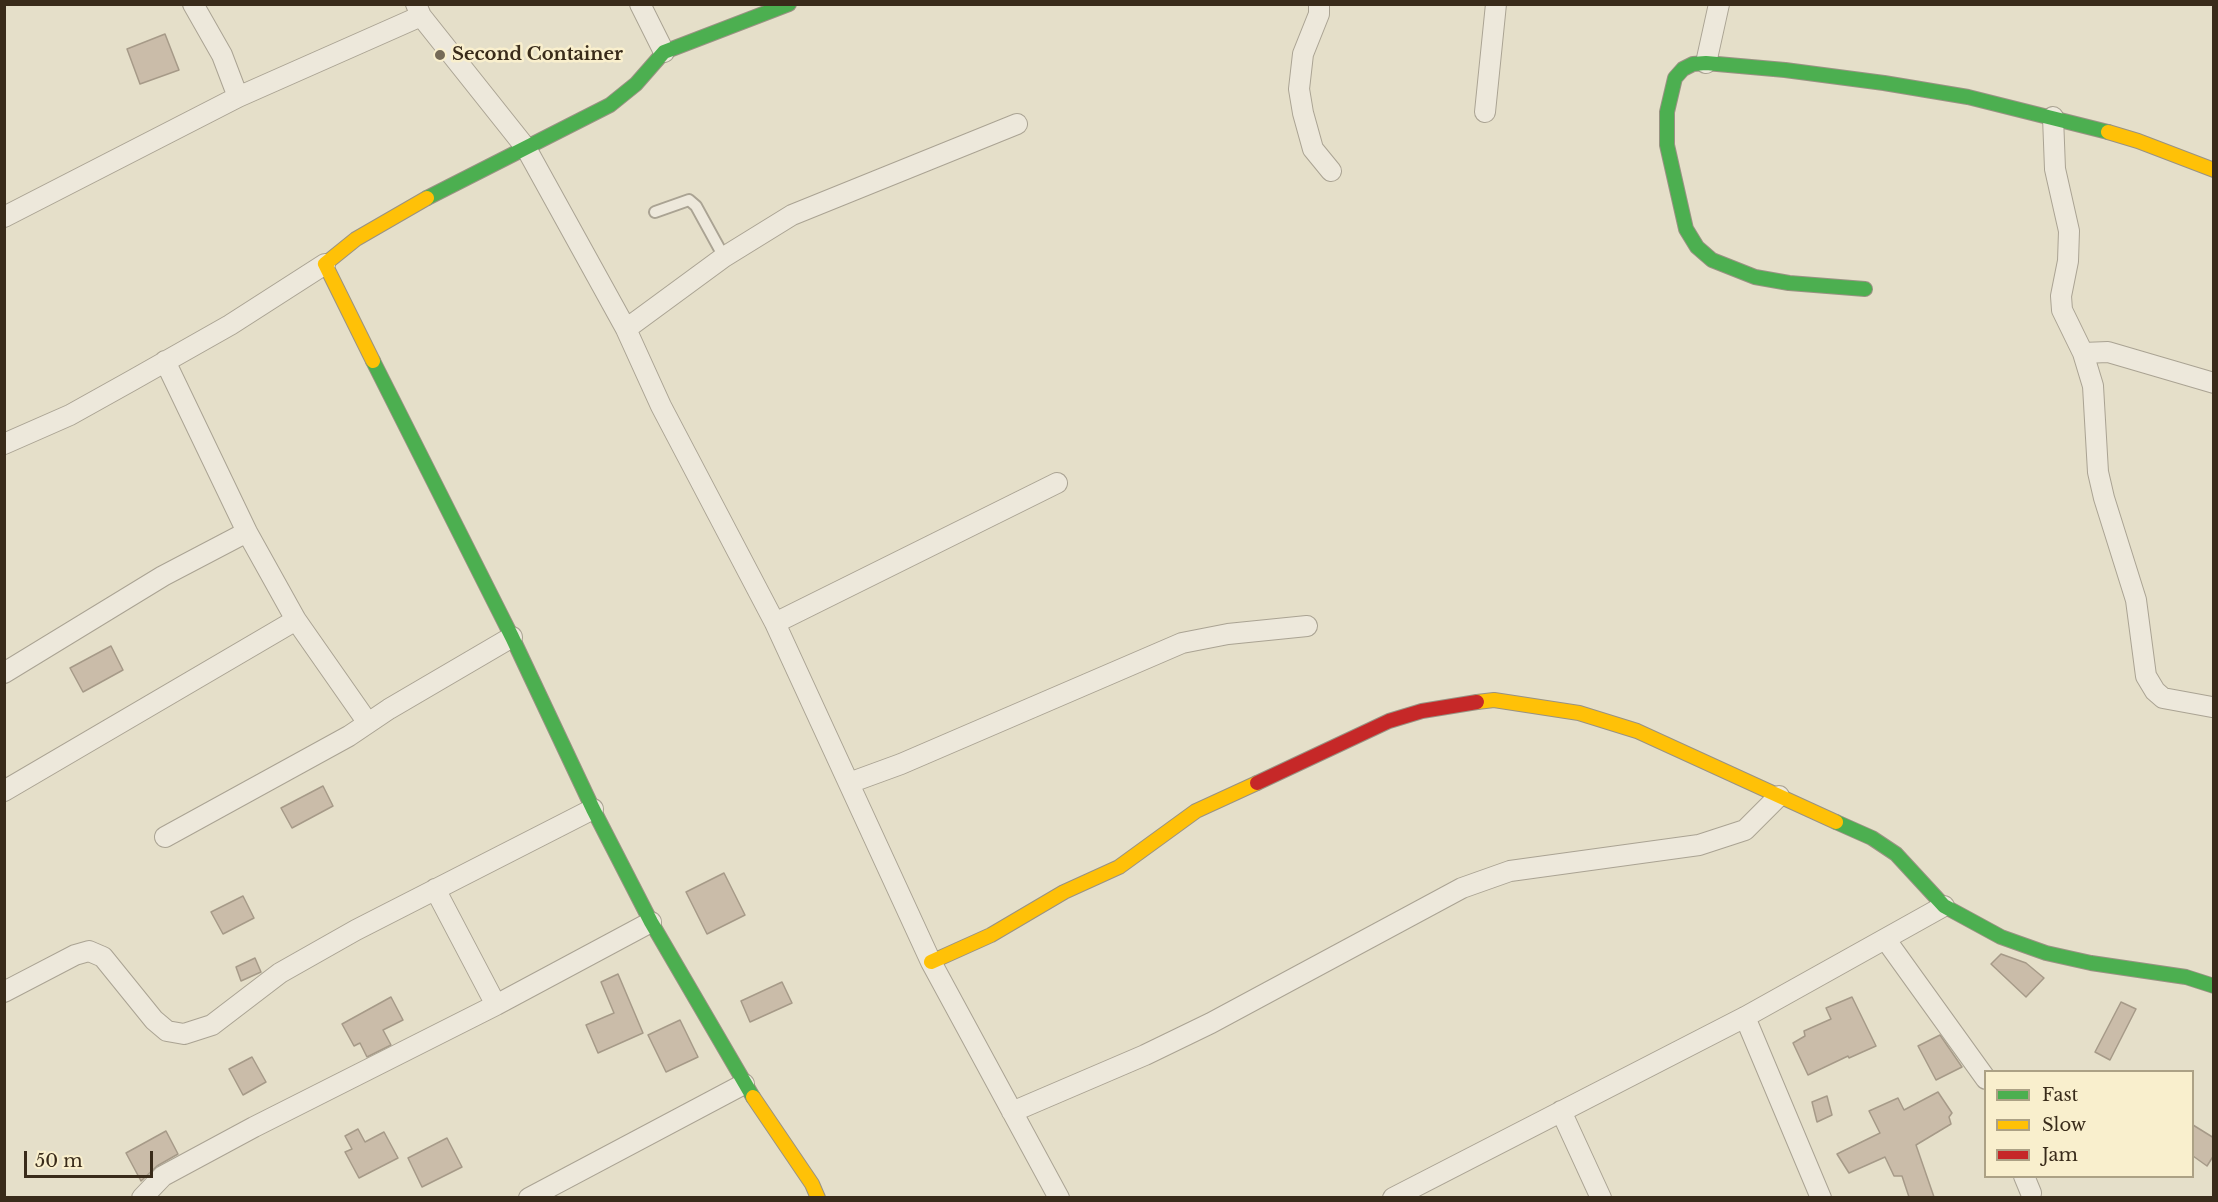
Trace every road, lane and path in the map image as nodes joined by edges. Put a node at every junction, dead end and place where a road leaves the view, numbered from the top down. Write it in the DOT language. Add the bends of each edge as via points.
graph roads {
  1 [pos="193,4"];
  2 [pos="640,4"];
  3 [pos="789,4"];
  4 [pos="1319,4"];
  5 [pos="1496,4"];
  6 [pos="1719,4"];
  7 [pos="418,10"];
  8 [pos="664,52"];
  9 [pos="1706,63"];
  10 [pos="238,97"];
  11 [pos="1485,112"];
  12 [pos="2053,117"];
  13 [pos="1017,124"];
  14 [pos="526,148"];
  15 [pos="2214,170"];
  16 [pos="1331,171"];
  17 [pos="654,212"];
  18 [pos="4,217"];
  19 [pos="724,257"];
  20 [pos="325,264"];
  21 [pos="1865,289"];
  22 [pos="626,329"];
  23 [pos="2083,353"];
  24 [pos="165,361"];
  25 [pos="2214,383"];
  26 [pos="4,444"];
  27 [pos="1057,483"];
  28 [pos="247,532"];
  29 [pos="296,620"];
  30 [pos="775,623"];
  31 [pos="1307,626"];
  32 [pos="512,638"];
  33 [pos="4,673"];
  34 [pos="2212,707"];
  35 [pos="368,723"];
  36 [pos="849,783"];
  37 [pos="4,791"];
  38 [pos="1779,796"];
  39 [pos="593,808"];
  40 [pos="165,837"];
  41 [pos="435,889"];
  42 [pos="1944,906"];
  43 [pos="651,922"];
  44 [pos="1886,940"];
  45 [pos="931,962"];
  46 [pos="2214,986"];
  47 [pos="4,992"];
  48 [pos="496,1005"];
  49 [pos="1745,1017"];
  50 [pos="1984,1076"];
  51 [pos="744,1084"];
  52 [pos="1561,1111"];
  53 [pos="1012,1112"];
  54 [pos="142,1197"];
  55 [pos="529,1197"];
  56 [pos="818,1197"];
  57 [pos="1059,1197"];
  58 [pos="1393,1197"];
  59 [pos="1601,1197"];
  60 [pos="1821,1197"];
  1 -- 10 [label="street" via="222,55"];
  2 -- 8 [label="street"];
  3 -- 8 [label="street"];
  4 -- 16 [label="street" via="1319,14 1303,54 1299,89 1314,149"];
  5 -- 11 [label="street"];
  6 -- 9 [label="street"];
  7 -- 10 [label="street"];
  7 -- 14 [label="street"];
  8 -- 14 [label="street" via="636,84 610,105"];
  9 -- 12 [label="street" via="1884,83"];
  9 -- 21 [label="street" via="1693,64 1675,78 1667,112 1667,145 1674,181 1686,229 1697,247 1712,260 1755,277"];
  10 -- 18 [label="street"];
  12 -- 15 [label="street" via="2138,141"];
  12 -- 23 [label="street" via="2055,169 2068,231 2062,310"];
  13 -- 19 [label="street" via="792,215"];
  14 -- 20 [label="street" via="407,208 356,239"];
  14 -- 22 [label="street"];
  17 -- 19 [label="lane" via="688,200 696,206"];
  19 -- 22 [label="street"];
  20 -- 24 [label="street"];
  20 -- 32 [label="street"];
  22 -- 30 [label="street" via="661,406"];
  23 -- 25 [label="street" via="2108,352"];
  23 -- 34 [label="street" via="2093,386 2100,480 2136,600 2146,676 2163,698"];
  24 -- 26 [label="street" via="70,415"];
  24 -- 28 [label="street"];
  27 -- 30 [label="street"];
  28 -- 29 [label="street"];
  28 -- 33 [label="street" via="163,576"];
  29 -- 35 [label="street"];
  29 -- 37 [label="street"];
  30 -- 36 [label="street"];
  31 -- 36 [label="street" via="1182,643"];
  32 -- 35 [label="street"];
  32 -- 39 [label="street"];
  35 -- 40 [label="street"];
  36 -- 45 [label="street"];
  38 -- 42 [label="street" via="1872,838 1896,854"];
  38 -- 45 [label="street" via="1675,747 1606,720 1494,700 1442,706 1389,721 1196,811 1119,867"];
  38 -- 53 [label="street" via="1745,830 1699,845 1510,871 1462,888 1145,1056"];
  39 -- 41 [label="street"];
  39 -- 43 [label="street"];
  41 -- 47 [label="street" via="280,973 212,1025 184,1034 167,1031 154,1020 103,957 89,951"];
  41 -- 48 [label="street"];
  42 -- 44 [label="street"];
  42 -- 46 [label="street" via="2001,938 2046,953 2186,977"];
  43 -- 48 [label="street"];
  43 -- 51 [label="street"];
  44 -- 49 [label="street"];
  44 -- 50 [label="street"];
  45 -- 53 [label="street"];
  48 -- 54 [label="street" via="163,1176"];
  49 -- 52 [label="street"];
  49 -- 60 [label="street"];
  51 -- 55 [label="street"];
  51 -- 56 [label="street"];
  52 -- 58 [label="street"];
  52 -- 59 [label="street"];
  53 -- 57 [label="street"];
}
